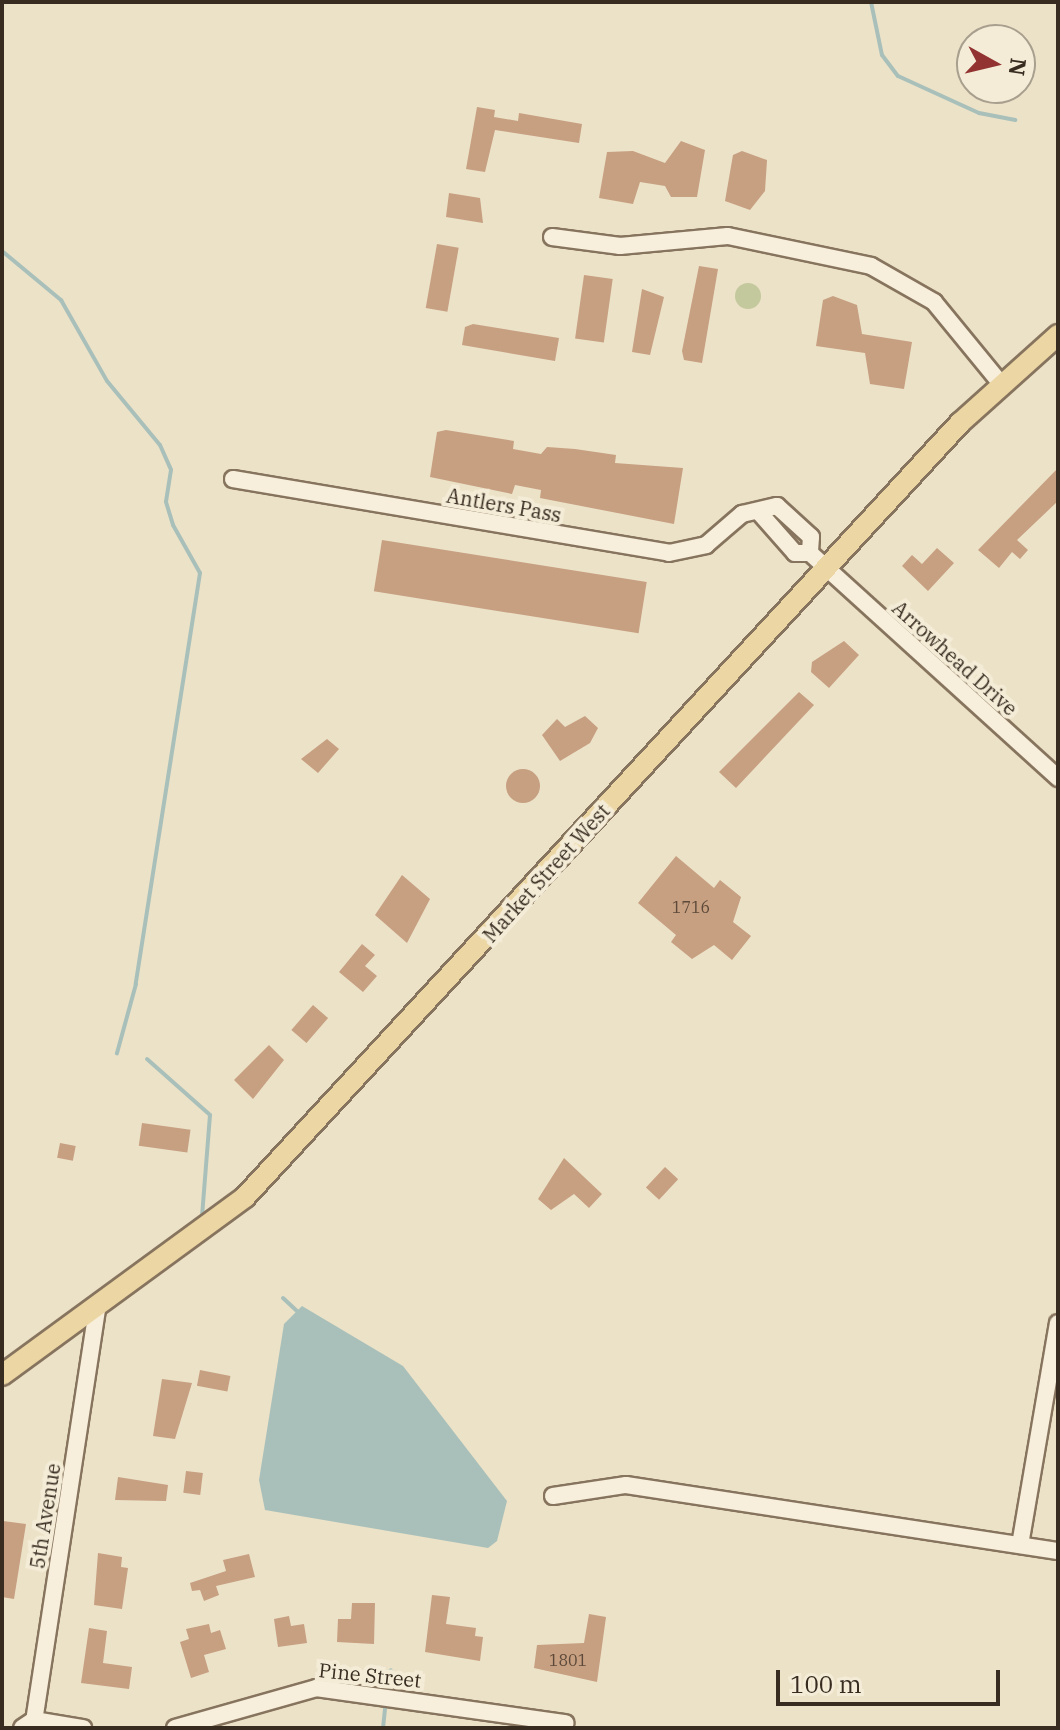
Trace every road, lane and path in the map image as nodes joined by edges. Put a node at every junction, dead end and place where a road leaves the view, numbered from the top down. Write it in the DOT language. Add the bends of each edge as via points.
graph roads {
  1 [pos="552,237"];
  2 [pos="1058,335"];
  3 [pos="1002,385"];
  4 [pos="233,479"];
  5 [pos="758,511"];
  6 [pos="818,560"];
  7 [pos="1058,778"];
  8 [pos="97,1311"];
  9 [pos="1058,1323"];
  10 [pos="2,1375"];
  11 [pos="553,1496"];
  12 [pos="1020,1545"];
  13 [pos="1058,1551"];
  14 [pos="501,1720"];
  15 [pos="566,1723"];
  16 [pos="29,1725"];
  17 [pos="83,1728"];
  18 [pos="175,1728"];
  1 -- 3 [label="street" via="620,246 728,236 871,266 934,302"];
  2 -- 3 [label="main road, Market Street West"];
  3 -- 6 [label="main road, Market Street West"];
  4 -- 5 [label="street, Antlers Pass" via="669,553 706,545 742,514"];
  5 -- 6 [label="street" via="795,553"];
  5 -- 6 [label="street" via="777,506 811,537"];
  6 -- 7 [label="street, Arrowhead Drive"];
  6 -- 8 [label="main road, Market Street West" via="297,1146 218,1222"];
  8 -- 10 [label="main road, Market Street West"];
  8 -- 16 [label="street, 5th Avenue"];
  9 -- 12 [label="street"];
  11 -- 12 [label="street" via="626,1485"];
  12 -- 13 [label="street"];
  14 -- 15 [label="street, Pine Street"];
  14 -- 18 [label="street, Pine Street" via="316,1688"];
  16 -- 17 [label="street"];
}
